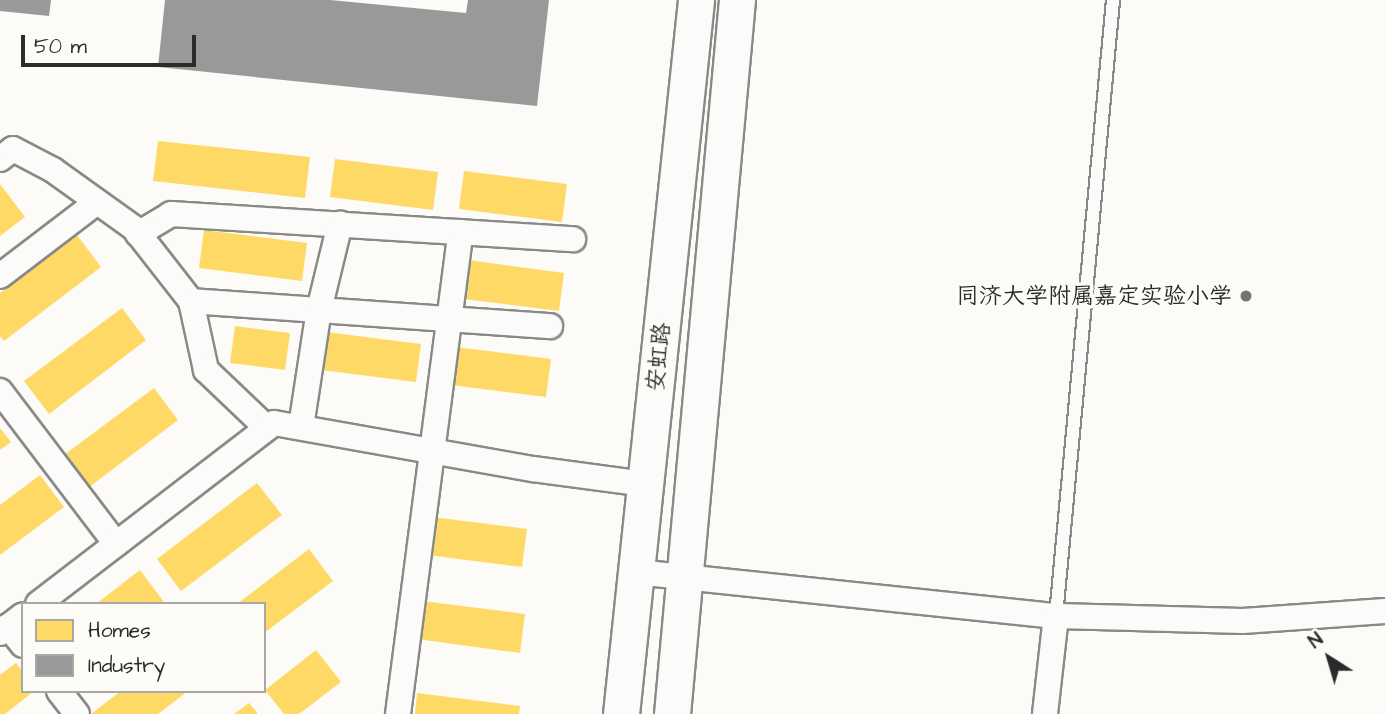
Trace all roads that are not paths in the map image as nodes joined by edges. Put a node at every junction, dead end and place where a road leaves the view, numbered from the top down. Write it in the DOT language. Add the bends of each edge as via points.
graph roads {
  1 [pos="696,0"];
  2 [pos="737,0"];
  3 [pos="1113,0"];
  4 [pos="0,159"];
  5 [pos="97,202"];
  6 [pos="340,224"];
  7 [pos="461,232"];
  8 [pos="138,234"];
  9 [pos="573,239"];
  10 [pos="0,276"];
  11 [pos="191,301"];
  12 [pos="319,310"];
  13 [pos="447,319"];
  14 [pos="550,326"];
  15 [pos="0,391"];
  16 [pos="267,428"];
  17 [pos="301,428"];
  18 [pos="431,451"];
  19 [pos="646,484"];
  20 [pos="116,544"];
  21 [pos="636,572"];
  22 [pos="685,575"];
  23 [pos="41,602"];
  24 [pos="1385,611"];
  25 [pos="1056,616"];
  26 [pos="61,693"];
  27 [pos="77,714"];
  28 [pos="398,714"];
  29 [pos="621,714"];
  30 [pos="672,714"];
  31 [pos="1045,714"];
  1 -- 19 [label="main road, 安虹路"];
  2 -- 22 [label="main road, 安虹路"];
  3 -- 25 [label="lane"];
  4 -- 5 [label="street" via="13,149 53,170"];
  5 -- 8 [label="street"];
  5 -- 10 [label="street"];
  6 -- 7 [label="street"];
  6 -- 8 [label="street" via="171,214"];
  6 -- 12 [label="street"];
  7 -- 9 [label="street"];
  7 -- 13 [label="street"];
  8 -- 11 [label="street"];
  11 -- 12 [label="street"];
  11 -- 16 [label="street" via="206,370"];
  12 -- 13 [label="street"];
  12 -- 17 [label="street"];
  13 -- 14 [label="street"];
  13 -- 18 [label="street"];
  15 -- 20 [label="street"];
  16 -- 17 [label="street" via="274,423"];
  16 -- 20 [label="street"];
  17 -- 18 [label="street"];
  18 -- 19 [label="street"];
  18 -- 28 [label="street"];
  19 -- 21 [label="main road, 安虹路"];
  20 -- 23 [label="street"];
  21 -- 22 [label="street"];
  21 -- 29 [label="main road, 安虹路"];
  22 -- 25 [label="street"];
  22 -- 30 [label="main road, 安虹路"];
  24 -- 25 [label="street" via="1243,621"];
  25 -- 31 [label="street"];
  26 -- 27 [label="street"];
}
